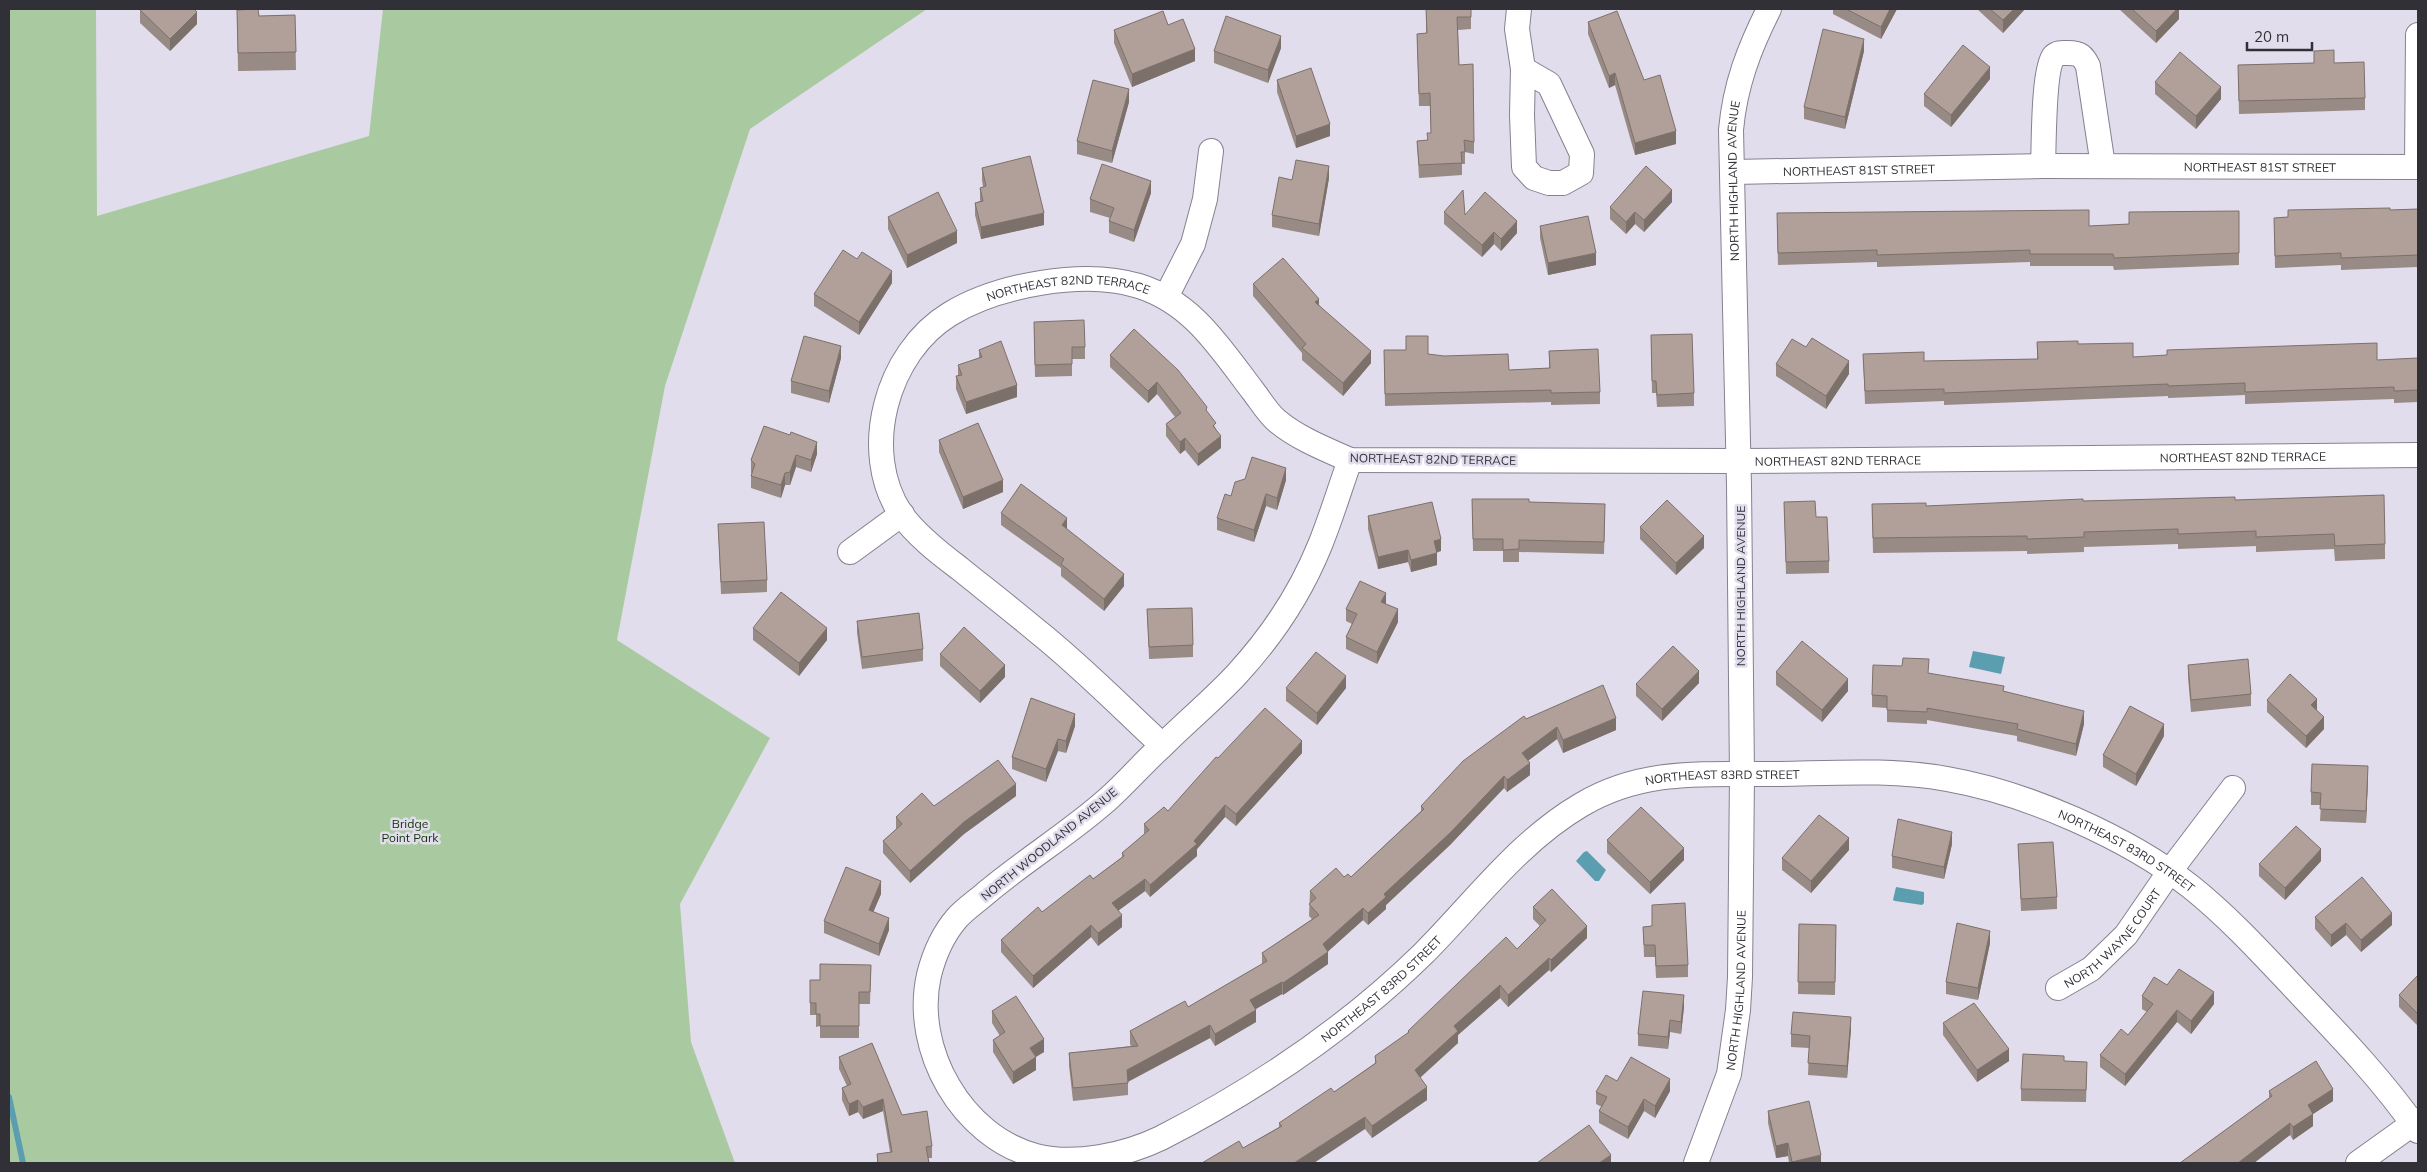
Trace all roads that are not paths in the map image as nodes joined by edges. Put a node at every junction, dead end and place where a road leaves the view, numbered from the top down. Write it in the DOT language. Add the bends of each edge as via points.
graph roads {
  1 [pos="1519,9"];
  2 [pos="1769,9"];
  3 [pos="2418,35"];
  4 [pos="1523,69"];
  5 [pos="1211,151"];
  6 [pos="2043,166"];
  7 [pos="2103,166"];
  8 [pos="2417,167"];
  9 [pos="1734,172"];
  10 [pos="1166,297"];
  11 [pos="2418,455"];
  12 [pos="1350,460"];
  13 [pos="1739,461"];
  14 [pos="902,514"];
  15 [pos="850,552"];
  16 [pos="1162,745"];
  17 [pos="1742,775"];
  18 [pos="2233,788"];
  19 [pos="2170,872"];
  20 [pos="2058,988"];
  21 [pos="2417,1125"];
  22 [pos="1030,1159"];
  23 [pos="1696,1163"];
  24 [pos="2358,1163"];
  1 -- 4 [label="street" via="1517,29"];
  2 -- 9 [label="street, NORTH HIGHLAND AVENUE" via="1750,47 1736,87 1731,130"];
  3 -- 8 [label="street"];
  5 -- 10 [label="street" via="1205,200 1193,244"];
  6 -- 7 [label="street, NORTHEAST 81ST STREET"];
  6 -- 7 [label="street" via="2047,75 2053,57 2059,53 2077,53 2083,56 2088,66"];
  6 -- 9 [label="street, NORTHEAST 81ST STREET"];
  7 -- 8 [label="street, NORTHEAST 81ST STREET"];
  9 -- 13 [label="street, NORTH HIGHLAND AVENUE"];
  10 -- 12 [label="street, NORTHEAST 82ND TERRACE" via="1200,322 1276,420 1311,443"];
  10 -- 14 [label="street, NORTHEAST 82ND TERRACE" via="1138,286 1100,278 1072,278 969,302 939,320 917,342 899,368 887,400 881,435 884,463 889,490"];
  11 -- 13 [label="street, NORTHEAST 82ND TERRACE"];
  12 -- 13 [label="street, NORTHEAST 82ND TERRACE"];
  12 -- 16 [label="street, NORTH WOODLAND AVENUE" via="1321,544 1282,616 1233,678"];
  13 -- 17 [label="street, NORTH HIGHLAND AVENUE"];
  14 -- 15 [label="street"];
  14 -- 16 [label="street, NORTHEAST 82ND TERRACE" via="933,548 1040,633"];
  16 -- 22 [label="street, NORTH WOODLAND AVENUE" via="1109,798 1003,879 957,919 940,944 928,978 926,1016 939,1070 956,1100 997,1139"];
  17 -- 19 [label="street, NORTHEAST 83RD STREET" via="1856,772 1946,779 1990,789 2041,807 2140,851"];
  17 -- 22 [label="street, NORTHEAST 83RD STREET" via="1656,776 1610,789 1539,833 1421,955 1362,1008 1270,1075 1153,1142 1078,1160"];
  17 -- 23 [label="street, NORTH HIGHLAND AVENUE" via="1738,1010 1729,1074"];
  18 -- 19 [label="street, NORTH WAYNE COURT"];
  19 -- 20 [label="street, NORTH WAYNE COURT" via="2126,935 2091,969"];
  19 -- 21 [label="street, NORTHEAST 83RD STREET" via="2196,891 2241,933 2347,1044"];
  21 -- 24 [label="street"];
}
